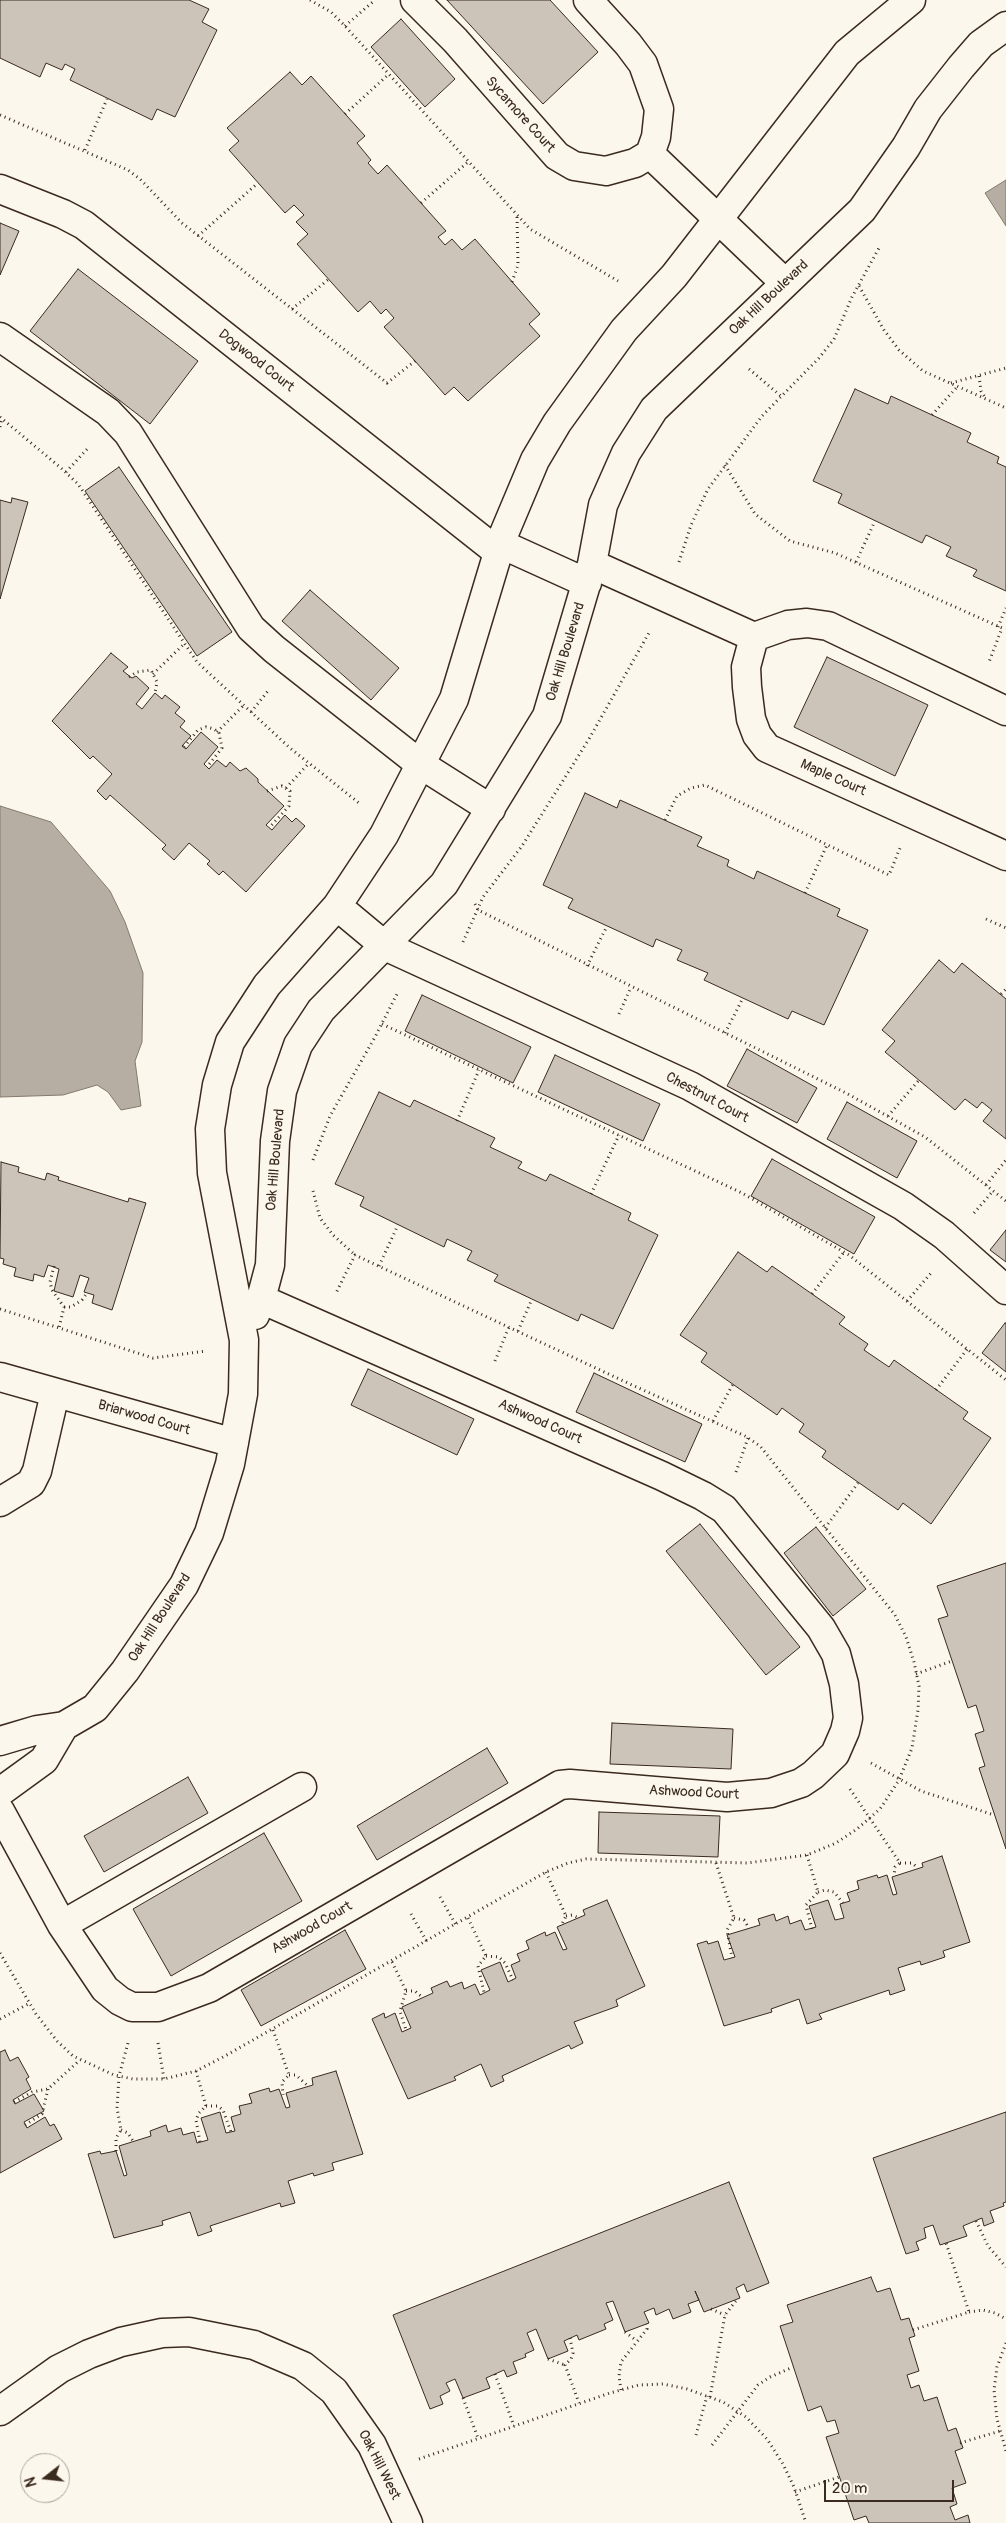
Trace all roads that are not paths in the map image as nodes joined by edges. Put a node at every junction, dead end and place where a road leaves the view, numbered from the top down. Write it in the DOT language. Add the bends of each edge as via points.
graph roads {
  1 [pos="415,0"];
  2 [pos="588,0"];
  3 [pos="910,0"];
  4 [pos="1006,26"];
  5 [pos="650,154"];
  6 [pos="0,189"];
  7 [pos="719,218"];
  8 [pos="784,283"];
  9 [pos="0,337"];
  10 [pos="500,549"];
  11 [pos="589,574"];
  12 [pos="754,637"];
  13 [pos="1006,711"];
  14 [pos="420,764"];
  15 [pos="490,809"];
  16 [pos="1006,856"];
  17 [pos="337,906"];
  18 [pos="385,946"];
  19 [pos="1006,1290"];
  20 [pos="261,1299"];
  21 [pos="244,1340"];
  22 [pos="0,1377"];
  23 [pos="55,1393"];
  24 [pos="234,1443"];
  25 [pos="0,1502"];
  26 [pos="64,1726"];
  27 [pos="0,1741"];
  28 [pos="302,1787"];
  29 [pos="0,1792"];
  30 [pos="0,1811"];
  31 [pos="62,1925"];
  32 [pos="0,2411"];
  33 [pos="408,2523"];
  1 -- 5 [label="street, Sycamore Court" via="455,40 557,156 574,166 606,171 635,164"];
  2 -- 5 [label="street" via="643,64 652,86 659,109 656,137"];
  3 -- 7 [label="street, Oak Hill Boulevard" via="847,53"];
  4 -- 8 [label="street, Oak Hill Boulevard" via="981,44 928,109 906,148 862,210"];
  5 -- 7 [label="street"];
  6 -- 10 [label="street, Dogwood Court" via="84,225"];
  7 -- 8 [label="street"];
  7 -- 10 [label="street, Oak Hill Boulevard" via="674,276 624,330 557,423 535,460"];
  8 -- 11 [label="street, Oak Hill Boulevard" via="654,409 626,453 603,505"];
  9 -- 14 [label="street" via="108,412 128,433 251,628"];
  10 -- 11 [label="street, Dogwood Court"];
  10 -- 14 [label="street, Oak Hill Boulevard" via="454,699"];
  11 -- 12 [label="street"];
  11 -- 15 [label="street, Oak Hill Boulevard" via="546,716"];
  12 -- 13 [label="street" via="788,625 828,626"];
  12 -- 16 [label="street, Maple Court" via="746,667 747,687 751,719 767,748"];
  14 -- 15 [label="street"];
  14 -- 17 [label="street, Oak Hill Boulevard" via="384,835"];
  15 -- 18 [label="street, Oak Hill Boulevard" via="444,884"];
  17 -- 18 [label="street, Chestnut Court"];
  17 -- 21 [label="street, Oak Hill Boulevard" via="249,1010 230,1042 217,1085 210,1129 212,1173"];
  18 -- 19 [label="street, Chestnut Court" via="690,1086 903,1206 944,1235"];
  18 -- 20 [label="street, Oak Hill Boulevard" via="321,1010 298,1045 282,1091 275,1141 270,1265"];
  20 -- 21 [label="street, Oak Hill Boulevard"];
  20 -- 31 [label="street, Ashwood Court" via="662,1476 724,1509 821,1628 836,1654 847,1701 845,1731 835,1754 827,1763 800,1783 771,1794 727,1797 560,1785 209,1988 158,2007 132,2007 104,1989"];
  21 -- 24 [label="street, Oak Hill Boulevard" via="244,1394"];
  22 -- 23 [label="street, Briarwood Court"];
  23 -- 24 [label="street, Briarwood Court"];
  23 -- 25 [label="street" via="37,1471 31,1483"];
  24 -- 26 [label="street, Oak Hill Boulevard" via="209,1533 184,1586 95,1708"];
  26 -- 27 [label="street, Oak Hill Boulevard"];
  26 -- 29 [label="street, Oak Hill Boulevard" via="44,1760"];
  28 -- 31 [label="street"];
  30 -- 31 [label="street, Ashwood Court"];
  32 -- 33 [label="street, Oak Hill West" via="59,2369 121,2342 162,2333 189,2332 254,2345 303,2366 334,2391 372,2445"];
}
